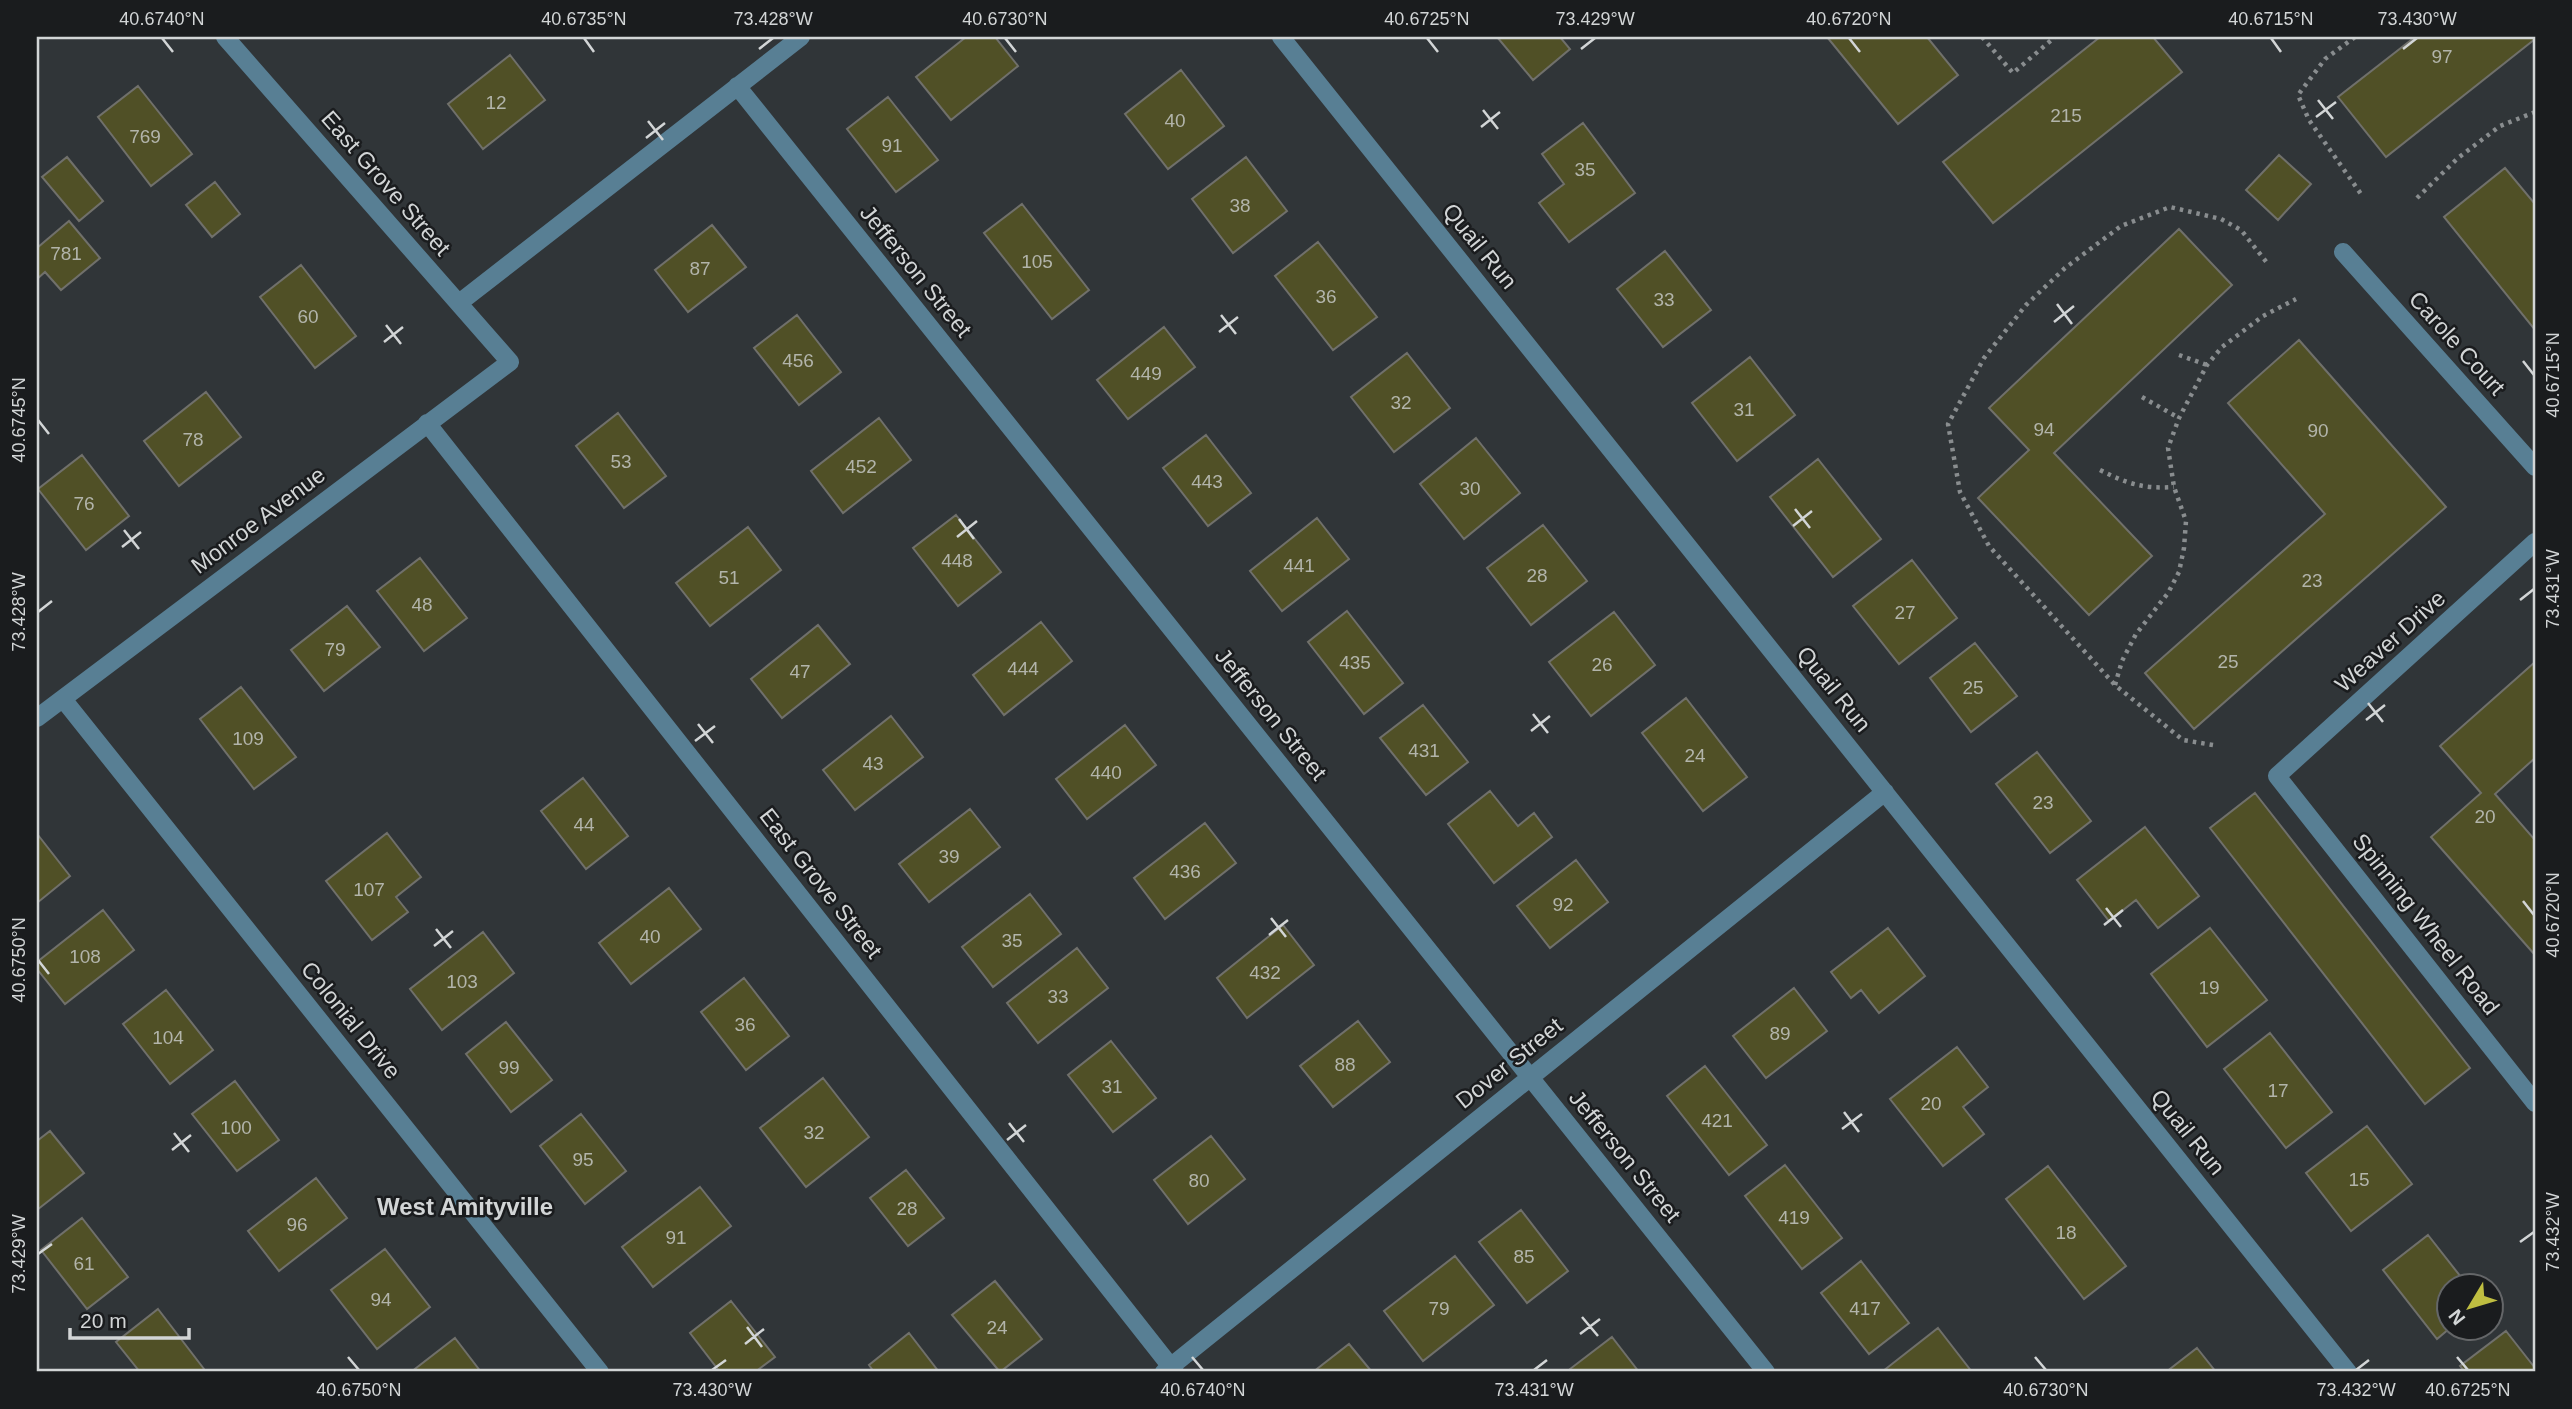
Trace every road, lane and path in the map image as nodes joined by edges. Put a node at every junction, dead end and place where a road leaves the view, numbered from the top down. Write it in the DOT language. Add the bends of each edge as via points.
graph roads {
  1 [pos="225,37"];
  2 [pos="801,37"];
  3 [pos="1281,37"];
  4 [pos="1982,37"];
  5 [pos="2055,37"];
  6 [pos="2355,37"];
  7 [pos="737,86"];
  8 [pos="2535,112"];
  9 [pos="2361,194"];
  10 [pos="2417,198"];
  11 [pos="2343,252"];
  12 [pos="2267,264"];
  13 [pos="2296,299"];
  14 [pos="458,303"];
  15 [pos="2179,355"];
  16 [pos="510,362"];
  17 [pos="2207,365"];
  18 [pos="2142,397"];
  19 [pos="2179,418"];
  20 [pos="427,423"];
  21 [pos="2535,467"];
  22 [pos="2100,470"];
  23 [pos="2174,487"];
  24 [pos="2535,542"];
  25 [pos="2115,685"];
  26 [pos="63,699"];
  27 [pos="37,718"];
  28 [pos="2213,745"];
  29 [pos="2277,776"];
  30 [pos="1885,792"];
  31 [pos="1530,1077"];
  32 [pos="2535,1103"];
  33 [pos="1170,1370"];
  34 [pos="600,1372"];
  35 [pos="1766,1372"];
  36 [pos="2348,1372"];
  1 -- 14 [label="street, East Grove Street"];
  2 -- 7 [label="street"];
  3 -- 30 [label="street, Quail Run"];
  4 -- 5 [label="path" via="2013,73"];
  6 -- 9 [label="path" via="2325,59 2298,95 2309,120"];
  7 -- 14 [label="street"];
  7 -- 31 [label="street, Jefferson Street"];
  8 -- 10 [label="path" via="2500,126"];
  11 -- 21 [label="street, Carole Court"];
  12 -- 25 [label="path" via="2241,230 2221,219 2169,207 2121,226 2065,268 2026,305 1984,358 1948,424 1960,492 1989,546"];
  13 -- 17 [label="path" via="2263,316 2222,347"];
  14 -- 16 [label="street, East Grove Street"];
  15 -- 17 [label="path"];
  16 -- 20 [label="street, Monroe Avenue"];
  17 -- 19 [label="path"];
  18 -- 19 [label="path"];
  19 -- 23 [label="path" via="2168,448"];
  20 -- 26 [label="street, Monroe Avenue"];
  20 -- 33 [label="street, East Grove Street"];
  22 -- 23 [label="path" via="2149,489"];
  23 -- 25 [label="path" via="2186,522 2179,572 2136,634"];
  24 -- 29 [label="street, Weaver Drive"];
  25 -- 28 [label="path" via="2183,740"];
  26 -- 27 [label="street, Monroe Avenue"];
  26 -- 34 [label="street, Colonial Drive"];
  29 -- 32 [label="street, Spinning Wheel Road"];
  30 -- 31 [label="street, Dover Street"];
  30 -- 36 [label="street, Quail Run"];
  31 -- 33 [label="street, Dover Street"];
  31 -- 35 [label="street, Jefferson Street"];
}
